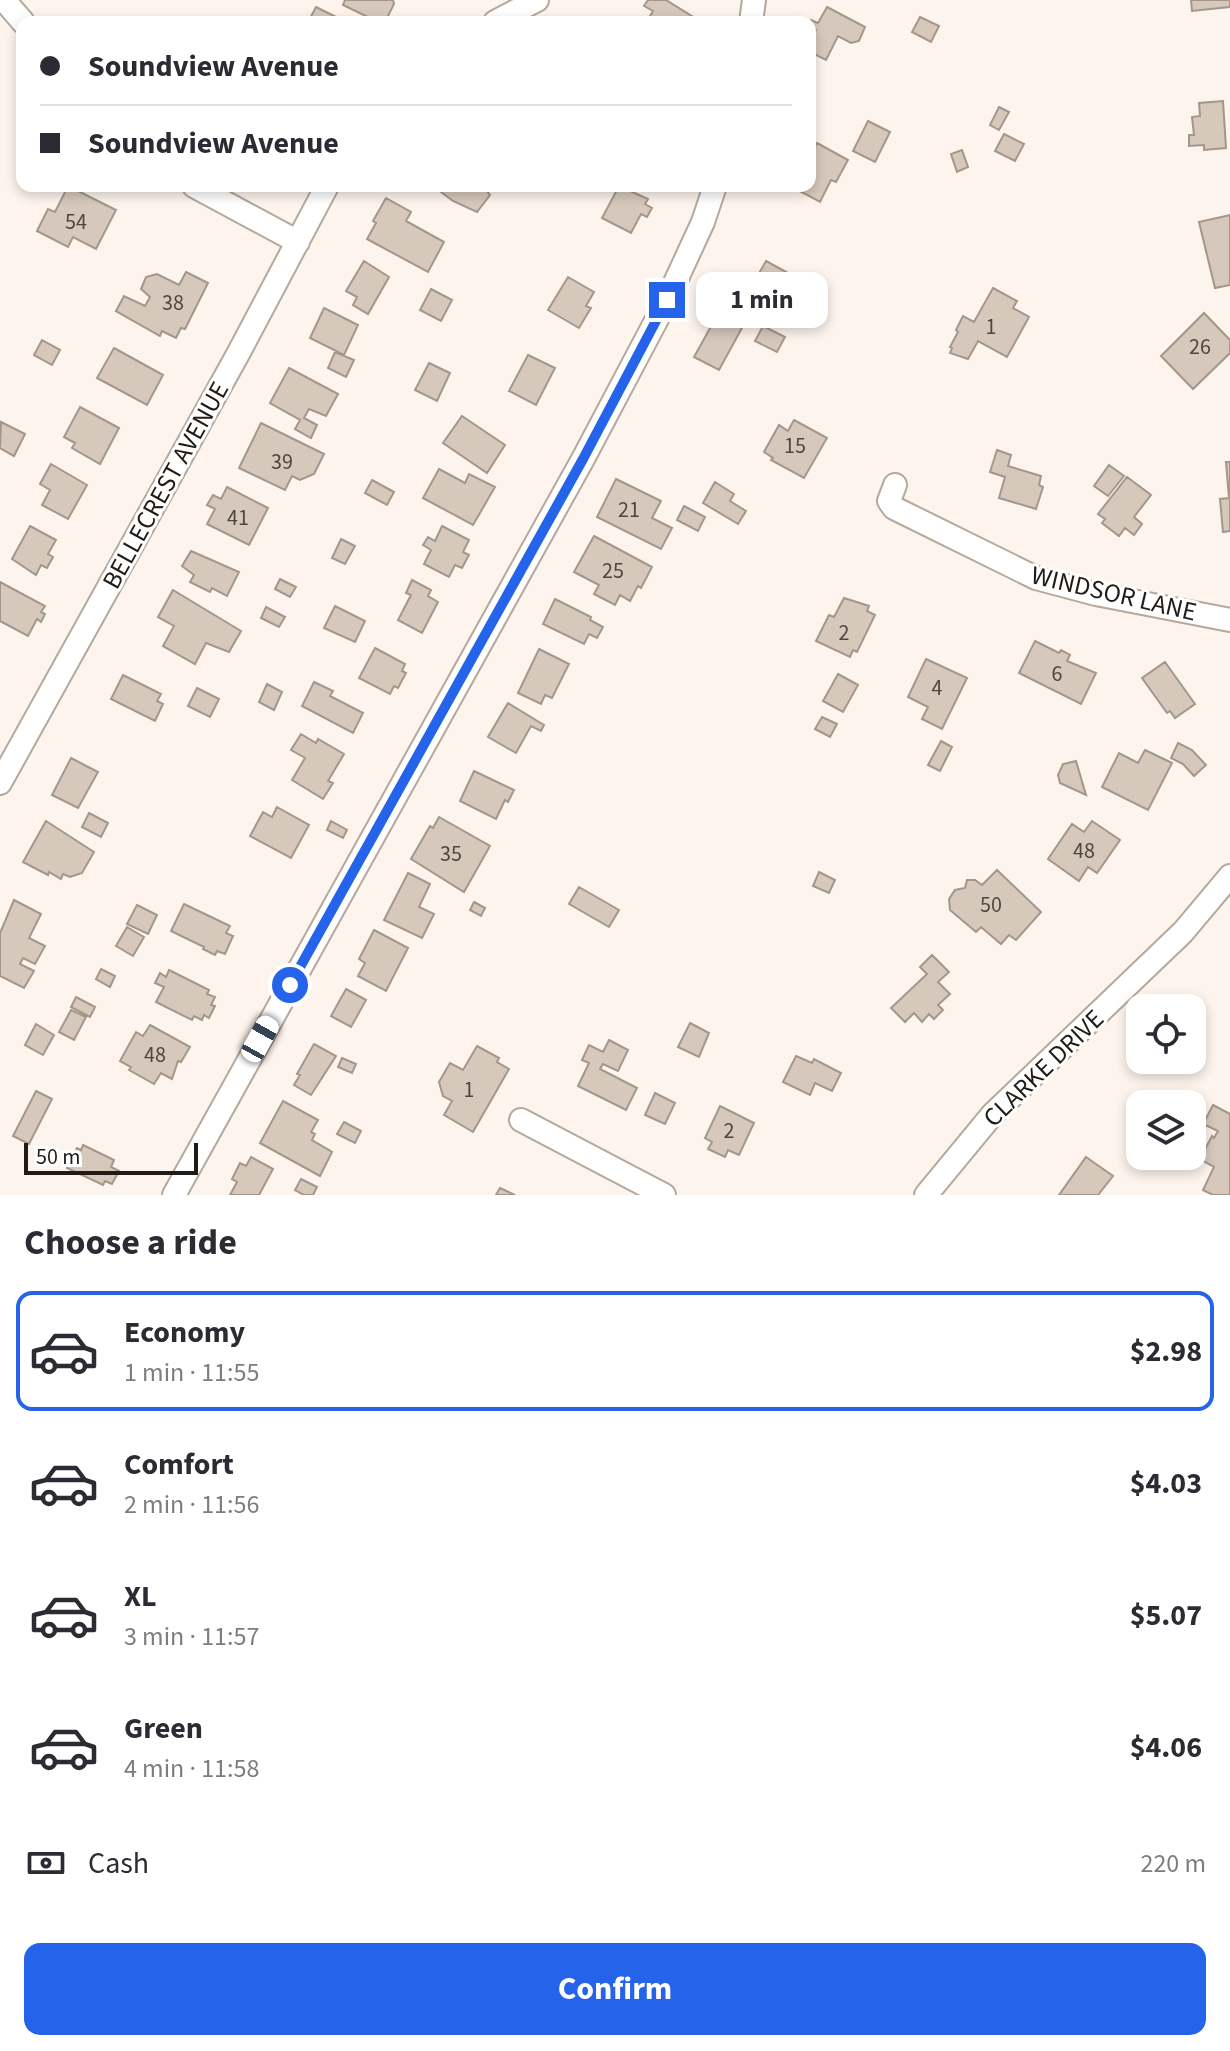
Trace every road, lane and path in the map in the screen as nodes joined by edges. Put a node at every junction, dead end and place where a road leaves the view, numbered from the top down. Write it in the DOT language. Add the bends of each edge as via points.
graph roads {
  1 [pos="4,0"];
  2 [pos="537,0"];
  3 [pos="18,16"];
  4 [pos="506,16"];
  5 [pos="205,192"];
  6 [pos="324,192"];
  7 [pos="713,192"];
  8 [pos="298,242"];
  9 [pos="895,485"];
  10 [pos="1230,620"];
  11 [pos="0,783"];
  12 [pos="1230,876"];
  13 [pos="521,1120"];
  14 [pos="174,1195"];
  15 [pos="664,1195"];
  16 [pos="926,1195"];
  1 -- 3 [label="street"];
  2 -- 4 [label="street"];
  5 -- 8 [label="street"];
  6 -- 8 [label="street, BELLECREST AVENUE"];
  7 -- 14 [label="street" via="667,300 583,459"];
  8 -- 11 [label="street, BELLECREST AVENUE"];
  9 -- 10 [label="street, WINDSOR LANE" via="889,501 894,508 1036,578"];
  12 -- 16 [label="street, CLARKE DRIVE" via="1183,932 992,1115"];
  13 -- 15 [label="street"];
}
